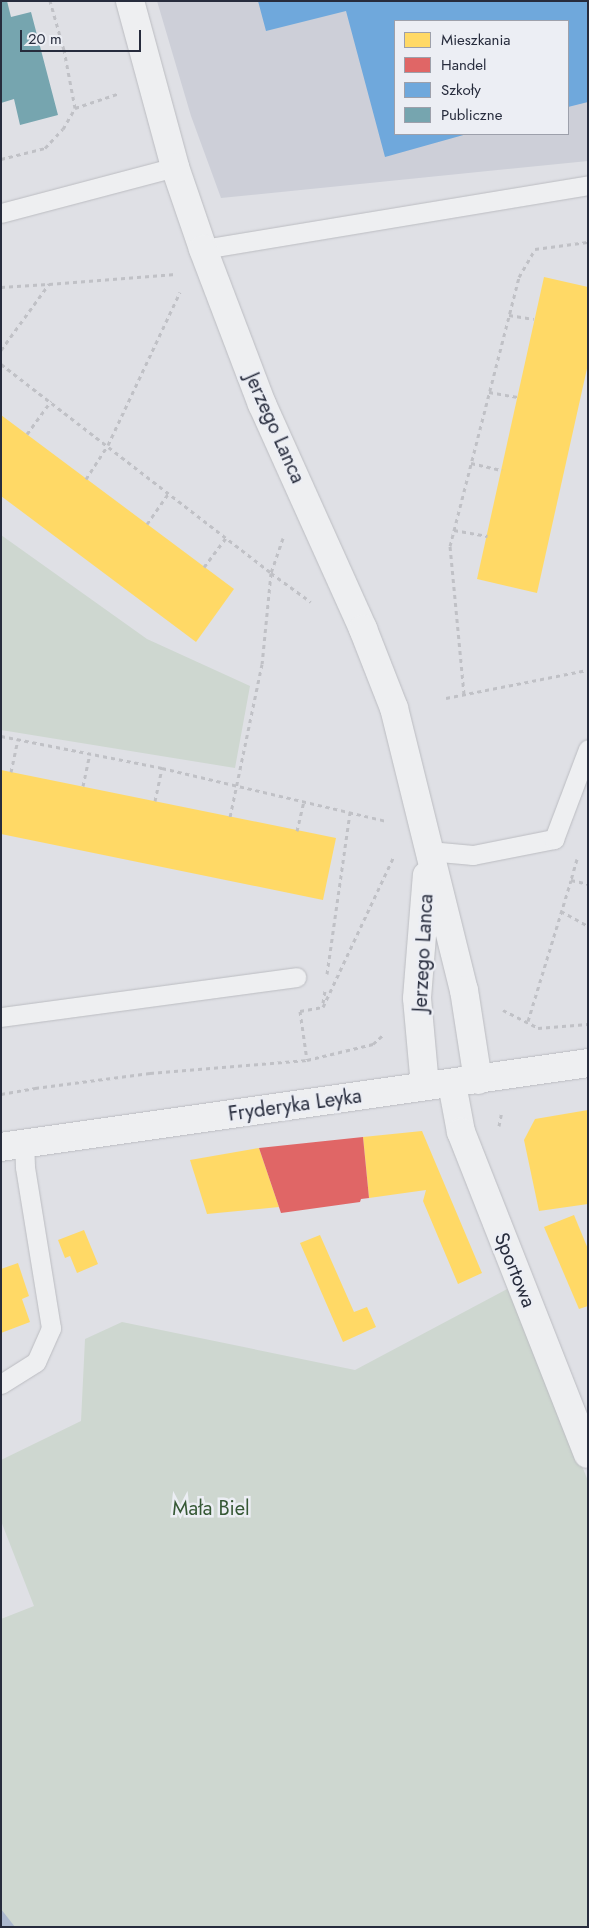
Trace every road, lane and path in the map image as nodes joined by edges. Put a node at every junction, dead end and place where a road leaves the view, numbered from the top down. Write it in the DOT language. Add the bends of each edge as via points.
graph roads {
  1 [pos="50,1"];
  2 [pos="130,1"];
  3 [pos="130,90"];
  4 [pos="75,108"];
  5 [pos="1,159"];
  6 [pos="175,167"];
  7 [pos="588,185"];
  8 [pos="1,213"];
  9 [pos="588,242"];
  10 [pos="203,249"];
  11 [pos="180,274"];
  12 [pos="49,284"];
  13 [pos="1,287"];
  14 [pos="181,290"];
  15 [pos="509,315"];
  16 [pos="534,320"];
  17 [pos="1,350"];
  18 [pos="1,364"];
  19 [pos="489,392"];
  20 [pos="518,397"];
  21 [pos="51,402"];
  22 [pos="27,434"];
  23 [pos="108,445"];
  24 [pos="471,463"];
  25 [pos="502,470"];
  26 [pos="86,479"];
  27 [pos="169,493"];
  28 [pos="147,524"];
  29 [pos="454,530"];
  30 [pos="285,532"];
  31 [pos="487,536"];
  32 [pos="226,538"];
  33 [pos="204,567"];
  34 [pos="271,573"];
  35 [pos="314,604"];
  36 [pos="588,670"];
  37 [pos="464,694"];
  38 [pos="446,698"];
  39 [pos="1,736"];
  40 [pos="18,739"];
  41 [pos="588,749"];
  42 [pos="90,754"];
  43 [pos="162,768"];
  44 [pos="11,772"];
  45 [pos="238,785"];
  46 [pos="83,786"];
  47 [pos="155,801"];
  48 [pos="304,801"];
  49 [pos="350,812"];
  50 [pos="230,817"];
  51 [pos="388,821"];
  52 [pos="297,831"];
  53 [pos="429,851"];
  54 [pos="579,854"];
  55 [pos="394,858"];
  56 [pos="570,880"];
  57 [pos="588,884"];
  58 [pos="561,911"];
  59 [pos="588,926"];
  60 [pos="296,977"];
  61 [pos="327,978"];
  62 [pos="326,987"];
  63 [pos="323,1007"];
  64 [pos="300,1011"];
  65 [pos="1,1017"];
  66 [pos="588,1024"];
  67 [pos="588,1063"];
  68 [pos="465,1082"];
  69 [pos="425,1086"];
  70 [pos="1,1094"];
  71 [pos="13,1146"];
  72 [pos="1,1384"];
  73 [pos="588,1454"];
  1 -- 4 [label="path"];
  2 -- 6 [label="street, Jerzego Lanca"];
  3 -- 4 [label="path"];
  4 -- 5 [label="path" via="45,148"];
  6 -- 8 [label="lane"];
  6 -- 10 [label="street, Jerzego Lanca"];
  7 -- 10 [label="lane"];
  9 -- 15 [label="path" via="536,249 519,277"];
  10 -- 53 [label="street, Jerzego Lanca" via="262,404 364,629 394,708"];
  11 -- 12 [label="path"];
  12 -- 13 [label="path"];
  12 -- 17 [label="path"];
  14 -- 23 [label="path"];
  15 -- 16 [label="path"];
  15 -- 19 [label="path"];
  18 -- 21 [label="path"];
  19 -- 20 [label="path"];
  19 -- 24 [label="path"];
  21 -- 22 [label="path"];
  21 -- 23 [label="path"];
  23 -- 26 [label="path"];
  23 -- 27 [label="path"];
  24 -- 25 [label="path"];
  24 -- 29 [label="path"];
  27 -- 28 [label="path"];
  27 -- 32 [label="path"];
  29 -- 31 [label="path"];
  29 -- 37 [label="path" via="450,546"];
  30 -- 34 [label="path"];
  32 -- 33 [label="path"];
  32 -- 34 [label="path"];
  34 -- 35 [label="path"];
  34 -- 45 [label="path" via="262,664"];
  36 -- 37 [label="path"];
  37 -- 38 [label="path"];
  39 -- 40 [label="path"];
  40 -- 42 [label="path"];
  40 -- 44 [label="path"];
  41 -- 53 [label="lane" via="554,839 473,855"];
  42 -- 43 [label="path"];
  42 -- 46 [label="path"];
  43 -- 45 [label="path"];
  43 -- 47 [label="path"];
  45 -- 48 [label="path"];
  45 -- 50 [label="path"];
  48 -- 49 [label="path"];
  48 -- 52 [label="path"];
  49 -- 51 [label="path"];
  49 -- 61 [label="path"];
  53 -- 68 [label="street, Jerzego Lanca" via="464,990"];
  53 -- 69 [label="street, Jerzego Lanca" via="418,998"];
  54 -- 56 [label="path"];
  55 -- 63 [label="path"];
  56 -- 57 [label="path"];
  56 -- 58 [label="path"];
  58 -- 59 [label="path"];
  58 -- 66 [label="path" via="528,1021 538,1028"];
  60 -- 64 [label="path"];
  60 -- 65 [label="lane"];
  62 -- 63 [label="path"];
  63 -- 64 [label="path"];
  64 -- 70 [label="path" via="307,1060 150,1073"];
  67 -- 68 [label="street, Fryderyka Leyka"];
  68 -- 69 [label="street, Fryderyka Leyka"];
  68 -- 73 [label="street, Sportowa" via="461,1132"];
  69 -- 71 [label="street, Fryderyka Leyka"];
  71 -- 72 [label="lane" via="25,1166 51,1328 36,1362"];
}
